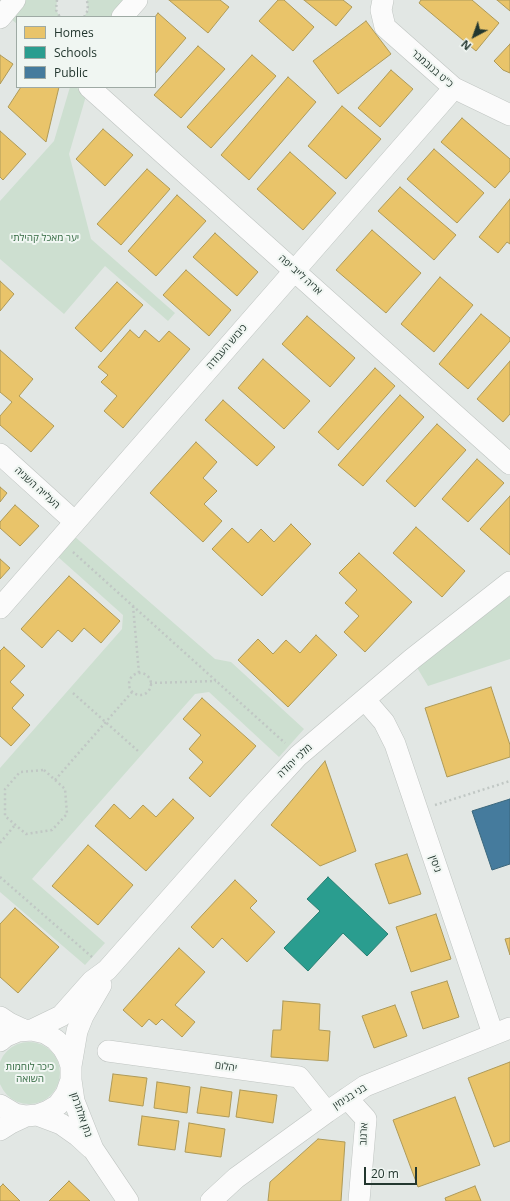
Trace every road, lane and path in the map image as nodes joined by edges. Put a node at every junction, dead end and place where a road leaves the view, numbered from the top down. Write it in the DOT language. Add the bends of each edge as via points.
graph roads {
  1 [pos="57,0"];
  2 [pos="87,0"];
  3 [pos="136,0"];
  4 [pos="383,0"];
  5 [pos="59,16"];
  6 [pos="85,16"];
  7 [pos="123,16"];
  8 [pos="90,88"];
  9 [pos="454,88"];
  10 [pos="510,115"];
  11 [pos="294,270"];
  12 [pos="0,454"];
  13 [pos="510,464"];
  14 [pos="75,522"];
  15 [pos="60,540"];
  16 [pos="510,582"];
  17 [pos="134,606"];
  18 [pos="0,608"];
  19 [pos="138,668"];
  20 [pos="139,673"];
  21 [pos="147,675"];
  22 [pos="216,681"];
  23 [pos="150,683"];
  24 [pos="155,683"];
  25 [pos="132,692"];
  26 [pos="73,693"];
  27 [pos="365,700"];
  28 [pos="106,722"];
  29 [pos="138,751"];
  30 [pos="298,756"];
  31 [pos="55,780"];
  32 [pos="510,781"];
  33 [pos="417,810"];
  34 [pos="15,825"];
  35 [pos="0,843"];
  36 [pos="0,877"];
  37 [pos="100,964"];
  38 [pos="0,1016"];
  39 [pos="28,1030"];
  40 [pos="501,1031"];
  41 [pos="0,1041"];
  42 [pos="108,1051"];
  43 [pos="71,1073"];
  44 [pos="347,1098"];
  45 [pos="0,1105"];
  46 [pos="327,1112"];
  47 [pos="32,1116"];
  48 [pos="0,1130"];
  49 [pos="93,1149"];
  50 [pos="128,1201"];
  51 [pos="211,1201"];
  52 [pos="359,1201"];
  1 -- 5 [label="path" via="56,10"];
  2 -- 6 [label="path" via="88,10"];
  3 -- 7 [label="street"];
  4 -- 9 [label="street, כ\"ט בנובמבר" via="381,10 385,27"];
  8 -- 11 [label="street, אריה לייב יפה"];
  9 -- 10 [label="street, כ\"ט בנובמבר"];
  9 -- 11 [label="street, כיבוש העבודה"];
  11 -- 13 [label="street, אריה לייב יפה"];
  11 -- 14 [label="street, כיבוש העבודה"];
  12 -- 14 [label="street, העלייה השניה"];
  14 -- 15 [label="street, כיבוש העבודה"];
  15 -- 17 [label="path"];
  15 -- 18 [label="street, כיבוש העבודה"];
  16 -- 27 [label="street, מלכי יהודה" via="412,659"];
  17 -- 19 [label="path"];
  17 -- 22 [label="path"];
  19 -- 20 [label="path"];
  19 -- 21 [label="path"];
  20 -- 21 [label="path"];
  20 -- 25 [label="path" via="133,675 129,682"];
  21 -- 23 [label="path"];
  21 -- 24 [label="path"];
  22 -- 24 [label="path"];
  22 -- 30 [label="path"];
  23 -- 24 [label="path"];
  23 -- 25 [label="path" via="150,688 145,693"];
  25 -- 28 [label="path"];
  26 -- 28 [label="path"];
  27 -- 30 [label="street, מלכי יהודה"];
  27 -- 33 [label="street, גיסין" via="384,722 395,744"];
  28 -- 29 [label="path"];
  28 -- 31 [label="path"];
  30 -- 37 [label="street, מלכי יהודה"];
  31 -- 34 [label="path" via="65,789 67,814 52,830 26,834"];
  31 -- 34 [label="path" via="44,770 20,772 5,789 5,816"];
  32 -- 33 [label="path"];
  33 -- 40 [label="street, גיסין"];
  34 -- 35 [label="path"];
  36 -- 37 [label="path"];
  37 -- 39 [label="street, מלכי יהודה" via="92,981 61,1016"];
  37 -- 43 [label="street, מלכי יהודה" via="101,986 77,1031"];
  38 -- 39 [label="street"];
  39 -- 41 [label="street, מלכי יהודה" via="18,1031"];
  39 -- 43 [label="street" via="45,1033 56,1040 68,1057"];
  40 -- 44 [label="street, בני בנימין" via="365,1086"];
  42 -- 46 [label="street, יהלום" via="299,1077"];
  43 -- 47 [label="street" via="66,1094 58,1105"];
  43 -- 49 [label="street, נתן אלתרמן" via="74,1101"];
  44 -- 46 [label="street, בני בנימין"];
  44 -- 52 [label="street, ארגוב" via="366,1119"];
  45 -- 47 [label="street, נתן אלתרמן" via="15,1114"];
  46 -- 51 [label="street, בני בנימין" via="236,1178"];
  47 -- 48 [label="street" via="11,1122"];
  47 -- 49 [label="street, נתן אלתרמן" via="61,1124"];
  49 -- 50 [label="street, נתן אלתרמן"];
}
